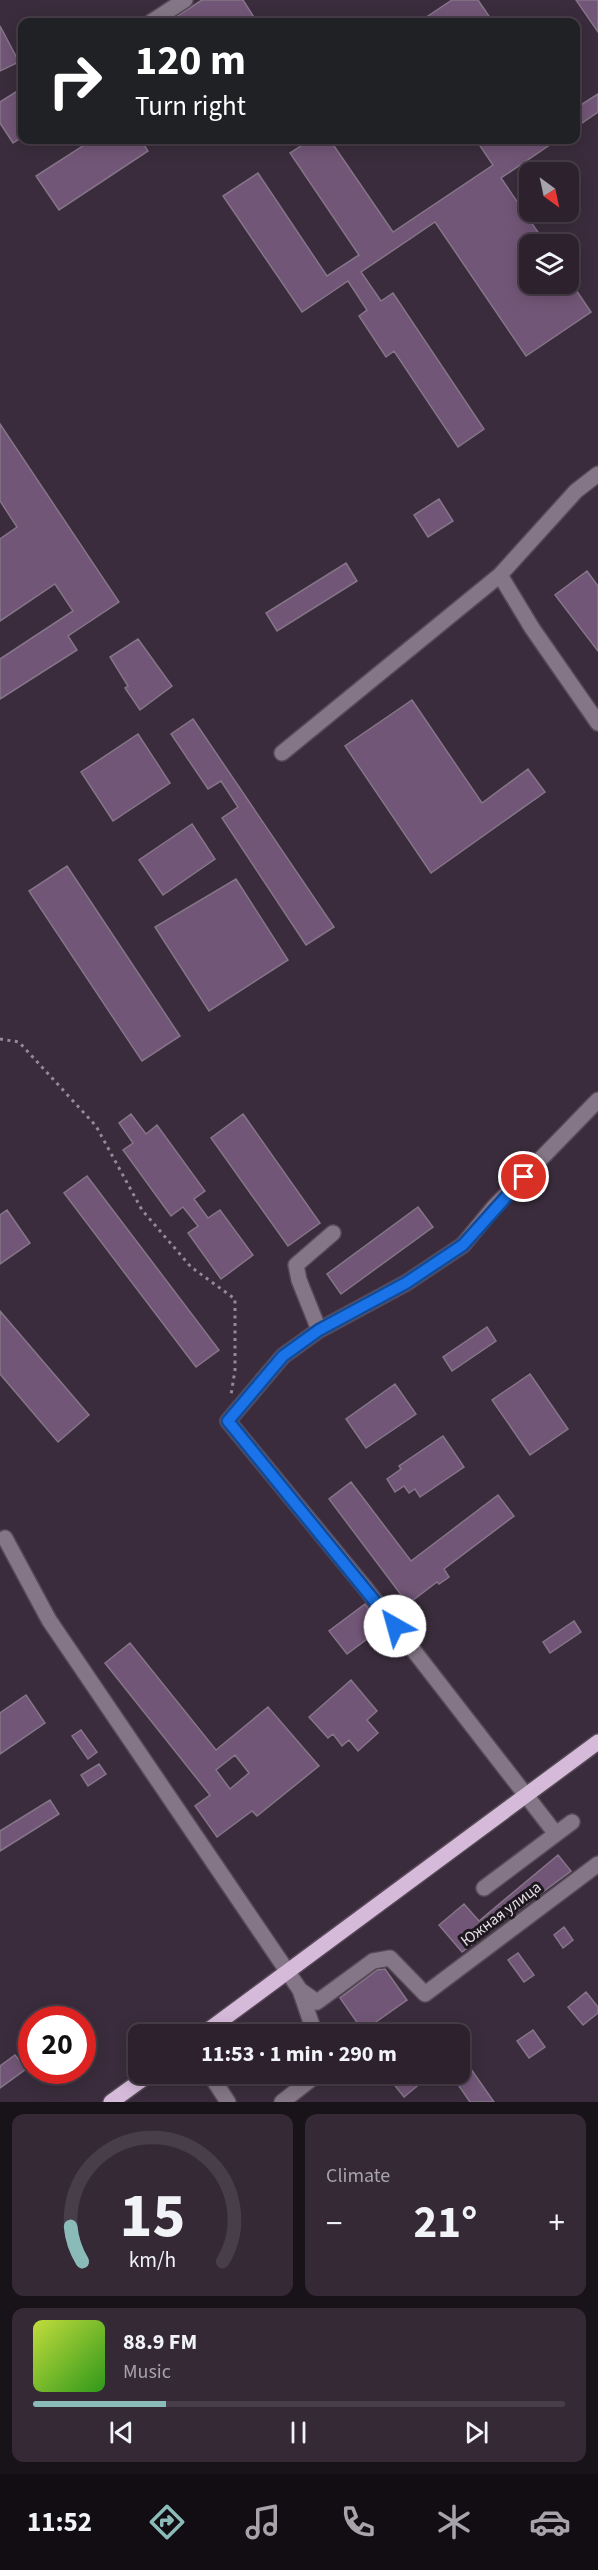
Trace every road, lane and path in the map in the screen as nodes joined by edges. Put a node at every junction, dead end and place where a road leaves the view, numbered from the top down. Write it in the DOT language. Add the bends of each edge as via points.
graph roads {
  1 [pos="185,0"];
  2 [pos="158,18"];
  3 [pos="598,474"];
  4 [pos="500,575"];
  5 [pos="598,723"];
  6 [pos="282,753"];
  7 [pos="0,1039"];
  8 [pos="598,1100"];
  9 [pos="333,1233"];
  10 [pos="319,1330"];
  11 [pos="228,1421"];
  12 [pos="5,1538"];
  13 [pos="598,1742"];
  14 [pos="526,1795"];
  15 [pos="572,1822"];
  16 [pos="556,1834"];
  17 [pos="598,1864"];
  18 [pos="484,1888"];
  19 [pos="287,1972"];
  20 [pos="300,1990"];
  21 [pos="217,2024"];
  22 [pos="312,2024"];
  23 [pos="136,2084"];
  24 [pos="216,2084"];
  25 [pos="305,2084"];
  26 [pos="111,2102"];
  27 [pos="228,2102"];
  28 [pos="282,2102"];
  1 -- 2 [label="street"];
  3 -- 4 [label="street" via="576,491"];
  4 -- 5 [label="street"];
  4 -- 6 [label="street"];
  7 -- 11 [label="path" via="19,1042 96,1126 142,1210 191,1267 235,1299 235,1370"];
  8 -- 10 [label="street" via="494,1207 463,1245 406,1283"];
  9 -- 10 [label="street" via="296,1265"];
  10 -- 11 [label="street" via="283,1356"];
  11 -- 14 [label="street" via="366,1589"];
  12 -- 19 [label="street" via="49,1620"];
  13 -- 14 [label="main road"];
  14 -- 16 [label="street"];
  14 -- 19 [label="main road"];
  15 -- 16 [label="street"];
  16 -- 18 [label="street"];
  17 -- 20 [label="street, Южная улица" via="425,1994 390,1958 373,1961 317,2002"];
  19 -- 20 [label="street"];
  19 -- 21 [label="main road"];
  20 -- 22 [label="street"];
  23 -- 26 [label="main road"];
  24 -- 27 [label="street"];
  25 -- 28 [label="street"];
}
